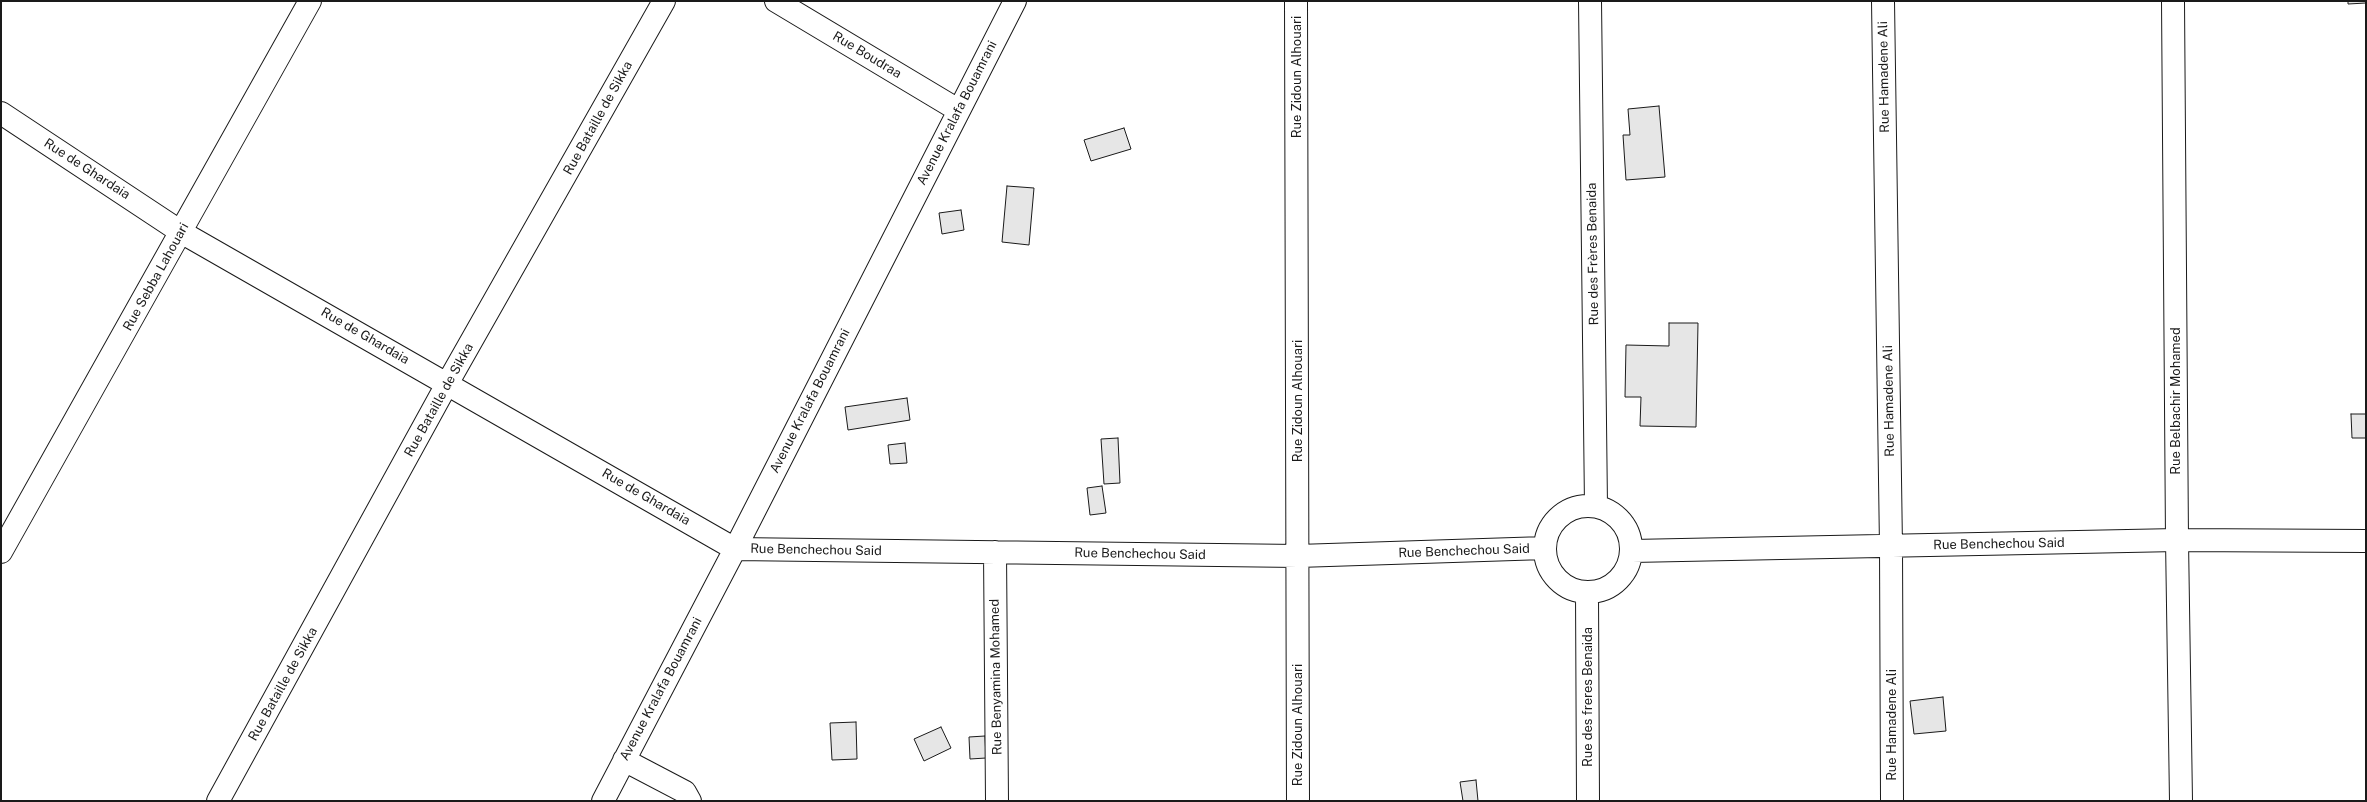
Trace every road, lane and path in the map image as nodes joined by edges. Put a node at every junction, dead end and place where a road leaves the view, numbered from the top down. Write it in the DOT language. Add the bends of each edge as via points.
graph roads {
  1 [pos="310,1"];
  2 [pos="664,1"];
  3 [pos="776,1"];
  4 [pos="1015,1"];
  5 [pos="1296,1"];
  6 [pos="1590,1"];
  7 [pos="1883,1"];
  8 [pos="2173,1"];
  9 [pos="958,110"];
  10 [pos="1,112"];
  11 [pos="181,232"];
  12 [pos="448,384"];
  13 [pos="1596,506"];
  14 [pos="2177,540"];
  15 [pos="2366,541"];
  16 [pos="1891,547"];
  17 [pos="1545,548"];
  18 [pos="735,549"];
  19 [pos="1632,551"];
  20 [pos="1,552"];
  21 [pos="995,552"];
  22 [pos="1298,556"];
  23 [pos="1587,593"];
  24 [pos="624,760"];
  25 [pos="218,801"];
  26 [pos="603,801"];
  27 [pos="690,801"];
  28 [pos="997,801"];
  29 [pos="1298,801"];
  30 [pos="1588,801"];
  31 [pos="1892,801"];
  32 [pos="2181,801"];
  1 -- 11 [label="street, Rue Sebba Lahouari"];
  2 -- 12 [label="street, Rue Bataille de Sikka"];
  3 -- 9 [label="street, Rue Boudraa"];
  4 -- 9 [label="street, Avenue Kralafa Bouamrani"];
  5 -- 22 [label="street, Rue Zidoun Alhouari"];
  6 -- 13 [label="street, Rue des Frères Benaida"];
  7 -- 16 [label="street, Rue Hamadene Ali"];
  8 -- 14 [label="street, Rue Belbachir Mohamed"];
  9 -- 18 [label="street, Avenue Kralafa Bouamrani"];
  10 -- 11 [label="street, Rue de Ghardaia"];
  11 -- 12 [label="street, Rue de Ghardaia"];
  11 -- 20 [label="street, Rue Sebba Lahouari"];
  12 -- 18 [label="street, Rue de Ghardaia"];
  12 -- 25 [label="street, Rue Bataille de Sikka"];
  13 -- 17 [label="street" via="1576,508 1558,517 1549,530"];
  13 -- 19 [label="street" via="1614,514 1625,527 1630,536"];
  14 -- 15 [label="street, Rue Benchechou Said"];
  14 -- 16 [label="street, Rue Benchechou Said"];
  14 -- 32 [label="street, Rue Belbachir Mohamed"];
  16 -- 19 [label="street, Rue Benchechou Said"];
  16 -- 31 [label="street, Rue Hamadene Ali"];
  17 -- 22 [label="street, Rue Benchechou Said"];
  17 -- 23 [label="street" via="1548,566 1556,578 1567,588"];
  18 -- 21 [label="street, Rue Benchechou Said"];
  18 -- 24 [label="street, Avenue Kralafa Bouamrani"];
  19 -- 23 [label="street" via="1623,576 1605,590"];
  21 -- 22 [label="street, Rue Benchechou Said"];
  21 -- 28 [label="street, Rue Benyamina Mohamed"];
  22 -- 29 [label="street, Rue Zidoun Alhouari"];
  23 -- 30 [label="street, Rue des freres Benaida"];
  24 -- 26 [label="street, Avenue Kralafa Bouamrani"];
  24 -- 27 [label="street" via="685,792"];
}
